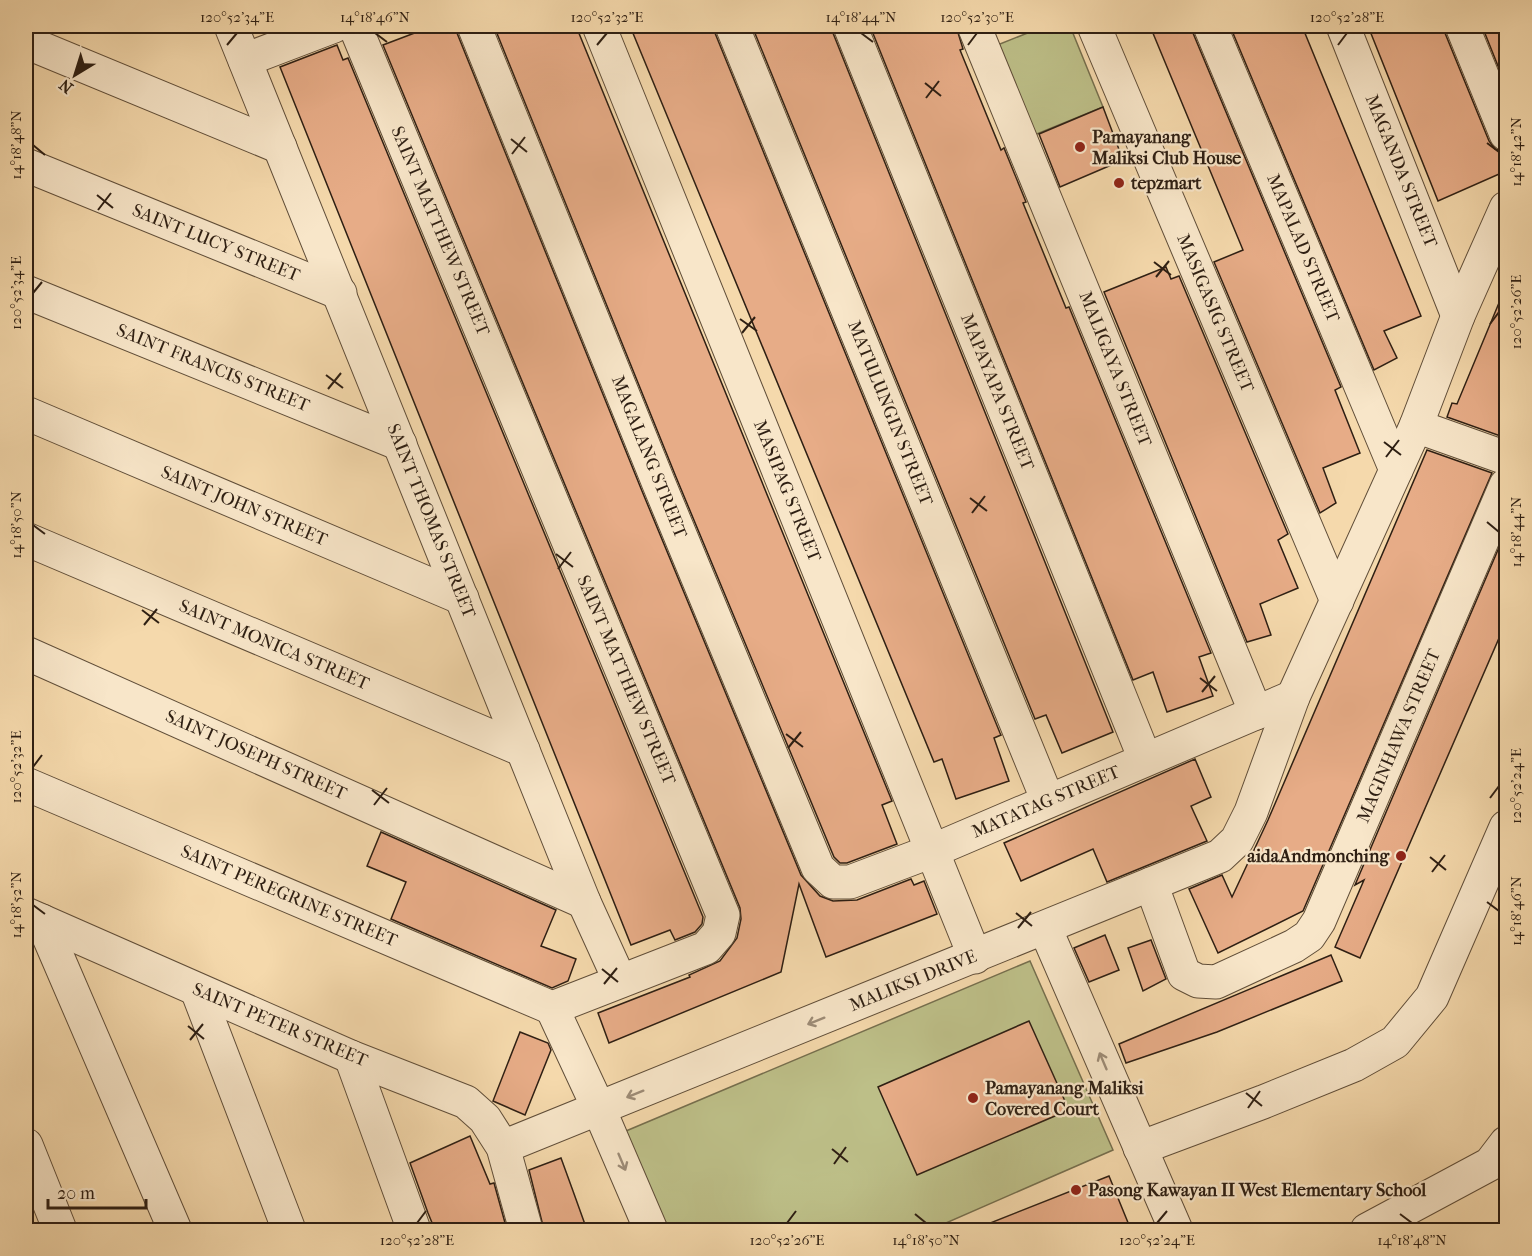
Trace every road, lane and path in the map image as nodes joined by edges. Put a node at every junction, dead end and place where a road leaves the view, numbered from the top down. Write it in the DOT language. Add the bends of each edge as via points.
graph roads {
  1 [pos="231,26"];
  2 [pos="334,26"];
  3 [pos="355,26"];
  4 [pos="474,26"];
  5 [pos="600,26"];
  6 [pos="732,26"];
  7 [pos="850,26"];
  8 [pos="974,26"];
  9 [pos="1094,26"];
  10 [pos="1210,26"];
  11 [pos="1343,26"];
  12 [pos="1462,26"];
  13 [pos="26,42"];
  14 [pos="245,60"];
  15 [pos="1506,134"];
  16 [pos="280,147"];
  17 [pos="26,165"];
  18 [pos="1506,208"];
  19 [pos="26,292"];
  20 [pos="340,293"];
  21 [pos="1458,316"];
  22 [pos="26,413"];
  23 [pos="1416,426"];
  24 [pos="400,444"];
  25 [pos="1506,458"];
  26 [pos="1396,470"];
  27 [pos="1506,485"];
  28 [pos="26,539"];
  29 [pos="462,598"];
  30 [pos="1337,601"];
  31 [pos="26,652"];
  32 [pos="1293,697"];
  33 [pos="1256,712"];
  34 [pos="523,750"];
  35 [pos="1145,759"];
  36 [pos="26,784"];
  37 [pos="1048,801"];
  38 [pos="1506,827"];
  39 [pos="932,851"];
  40 [pos="833,882"];
  41 [pos="1151,884"];
  42 [pos="584,902"];
  43 [pos="34,918"];
  44 [pos="1045,928"];
  45 [pos="975,957"];
  46 [pos="620,981"];
  47 [pos="197,990"];
  48 [pos="552,1008"];
  49 [pos="351,1057"];
  50 [pos="599,1108"];
  51 [pos="26,1145"];
  52 [pos="503,1147"];
  53 [pos="1140,1148"];
  54 [pos="1501,1160"];
  55 [pos="60,1230"];
  56 [pos="175,1230"];
  57 [pos="288,1230"];
  58 [pos="414,1230"];
  59 [pos="526,1230"];
  60 [pos="651,1230"];
  61 [pos="1176,1230"];
  62 [pos="1367,1230"];
  1 -- 14 [label="street, SAINT THOMAS STREET"];
  2 -- 14 [label="street"];
  3 -- 46 [label="street, SAINT MATTHEW STREET" via="723,915 719,933 706,948"];
  4 -- 40 [label="street, MAGALANG STREET" via="818,868"];
  5 -- 39 [label="street, MASIPAG STREET"];
  6 -- 37 [label="street, MATULUNGIN STREET"];
  7 -- 35 [label="street, MAPAYAPA STREET"];
  8 -- 33 [label="street, MALIGAYA STREET"];
  9 -- 30 [label="street, MASIGASIG STREET"];
  10 -- 26 [label="street, MAPALAD STREET"];
  11 -- 21 [label="street, MAGANDA STREET"];
  12 -- 15 [label="street"];
  13 -- 16 [label="street"];
  14 -- 16 [label="street, SAINT THOMAS STREET"];
  16 -- 20 [label="street, SAINT THOMAS STREET"];
  17 -- 20 [label="street, SAINT LUCY STREET"];
  18 -- 21 [label="street, MALIKSI DRIVE"];
  19 -- 24 [label="street, SAINT FRANCIS STREET"];
  20 -- 24 [label="street, SAINT THOMAS STREET"];
  21 -- 23 [label="street, MALIKSI DRIVE"];
  22 -- 29 [label="street, SAINT JOHN STREET"];
  23 -- 25 [label="street"];
  23 -- 26 [label="street, MALIKSI DRIVE"];
  24 -- 29 [label="street, SAINT THOMAS STREET"];
  26 -- 30 [label="street, MALIKSI DRIVE"];
  27 -- 41 [label="street, MAGINHAWA STREET" via="1319,921 1309,936 1216,982 1198,981 1184,974"];
  28 -- 34 [label="street, SAINT MONICA STREET"];
  29 -- 34 [label="street, SAINT THOMAS STREET"];
  30 -- 32 [label="street, MALIKSI DRIVE"];
  31 -- 42 [label="street, SAINT JOSEPH STREET"];
  32 -- 33 [label="street, MATATAG STREET"];
  32 -- 41 [label="street, MALIKSI DRIVE" via="1237,840 1220,856"];
  33 -- 35 [label="street, MATATAG STREET"];
  34 -- 42 [label="street, SAINT THOMAS STREET"];
  35 -- 37 [label="street, MATATAG STREET"];
  36 -- 48 [label="street, SAINT PEREGRINE STREET"];
  37 -- 39 [label="street, MATATAG STREET"];
  38 -- 53 [label="street" via="1432,998 1395,1042 1354,1065"];
  39 -- 40 [label="street, MATATAG STREET" via="850,882"];
  39 -- 45 [label="street, MASIPAG STREET"];
  41 -- 44 [label="street, MALIKSI DRIVE"];
  42 -- 46 [label="street, SAINT THOMAS STREET"];
  43 -- 47 [label="street, SAINT PETER STREET"];
  43 -- 56 [label="street, SAINT PETER STREET"];
  44 -- 45 [label="street, MALIKSI DRIVE"];
  53 -- 44 [label="street, one-way"];
  45 -- 50 [label="street, MALIKSI DRIVE, one-way"];
  46 -- 48 [label="street, SAINT MATTHEW STREET"];
  47 -- 49 [label="street, SAINT PETER STREET"];
  47 -- 57 [label="street"];
  48 -- 50 [label="street"];
  49 -- 52 [label="street, SAINT PETER STREET" via="466,1102 485,1119"];
  49 -- 58 [label="street"];
  50 -- 52 [label="street, MALIKSI DRIVE"];
  50 -- 60 [label="street, one-way"];
  51 -- 55 [label="street"];
  52 -- 59 [label="street, SAINT PETER STREET"];
  53 -- 61 [label="street"];
  54 -- 62 [label="street"];
}
